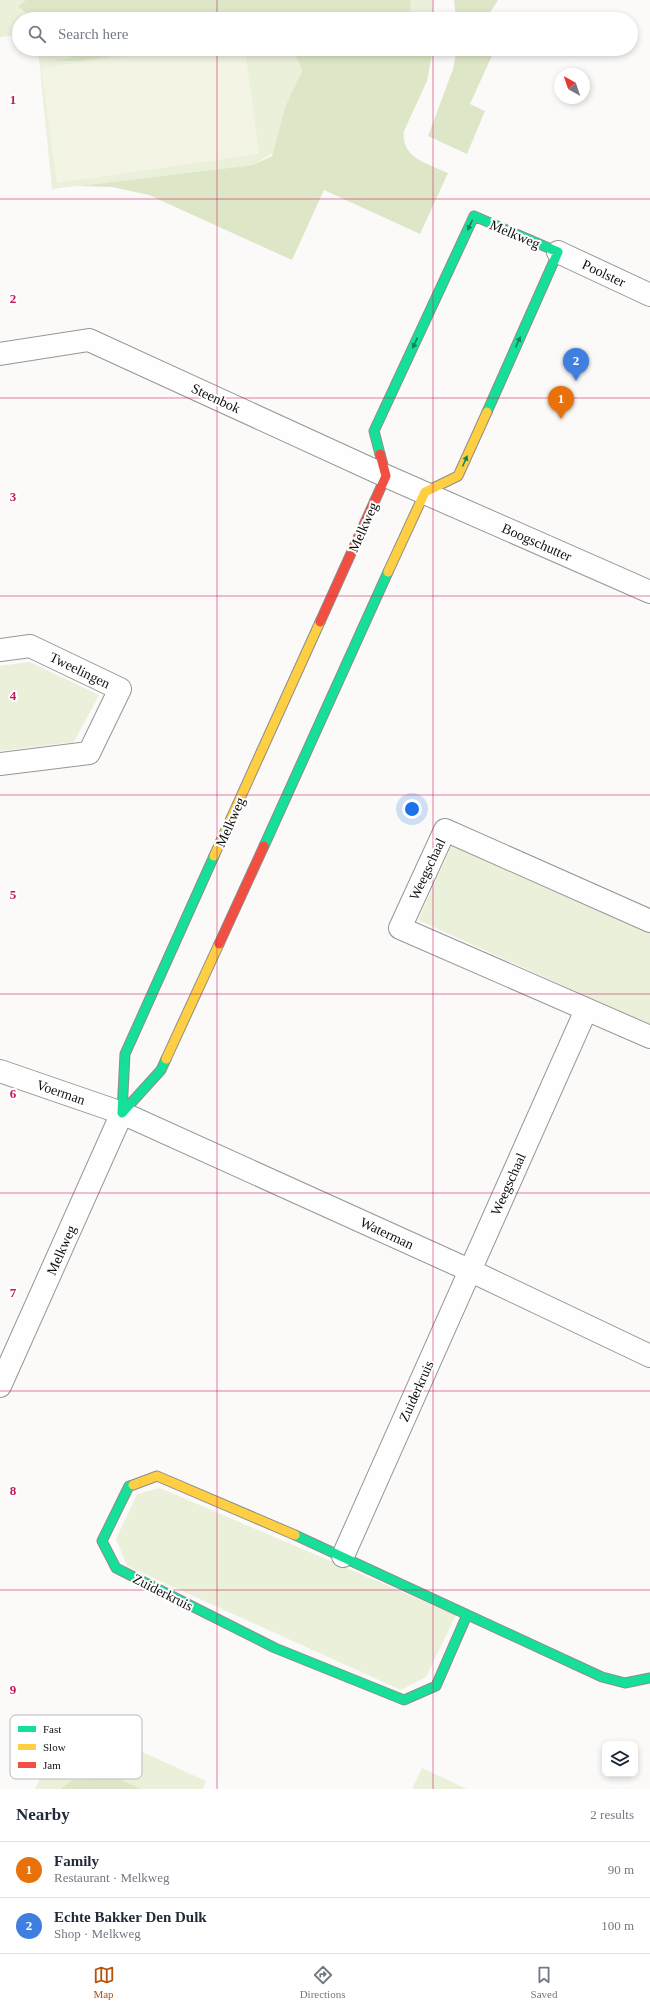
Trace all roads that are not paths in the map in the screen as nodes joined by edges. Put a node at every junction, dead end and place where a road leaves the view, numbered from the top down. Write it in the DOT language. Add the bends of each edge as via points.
graph roads {
  1 [pos="558,252"];
  2 [pos="650,295"];
  3 [pos="0,354"];
  4 [pos="386,476"];
  5 [pos="425,492"];
  6 [pos="650,592"];
  7 [pos="0,650"];
  8 [pos="0,764"];
  9 [pos="650,921"];
  10 [pos="586,1010"];
  11 [pos="650,1037"];
  12 [pos="0,1071"];
  13 [pos="122,1113"];
  14 [pos="469,1270"];
  15 [pos="650,1356"];
  16 [pos="0,1386"];
  17 [pos="343,1556"];
  18 [pos="467,1615"];
  19 [pos="650,1678"];
  1 -- 2 [label="street, Poolster"];
  1 -- 4 [label="street, Melkweg, one-way" via="474,216 374,431"];
  5 -- 1 [label="street, Melkweg, one-way" via="458,476"];
  3 -- 4 [label="street, Steenbok" via="89,340"];
  4 -- 5 [label="street, Steenbok"];
  4 -- 13 [label="street, Melkweg" via="125,1054"];
  5 -- 6 [label="street, Boogschutter"];
  5 -- 13 [label="street, Melkweg" via="161,1070"];
  7 -- 8 [label="street, Tweelingen" via="30,646 120,689 89,753"];
  9 -- 10 [label="street, Weegschaal" via="445,830 400,928"];
  10 -- 11 [label="street, Weegschaal"];
  10 -- 14 [label="street, Weegschaal"];
  12 -- 13 [label="street, Voerman"];
  13 -- 14 [label="street, Waterman"];
  13 -- 16 [label="street, Melkweg"];
  14 -- 15 [label="street, Waterman"];
  14 -- 17 [label="street, Zuiderkruis"];
  17 -- 18 [label="street, Zuiderkruis"];
  17 -- 18 [label="street, Zuiderkruis" via="157,1476 129,1486 102,1541 116,1568 275,1648 404,1700 436,1686"];
  18 -- 19 [label="street, Zuiderkruis" via="602,1677 625,1683"];
}
